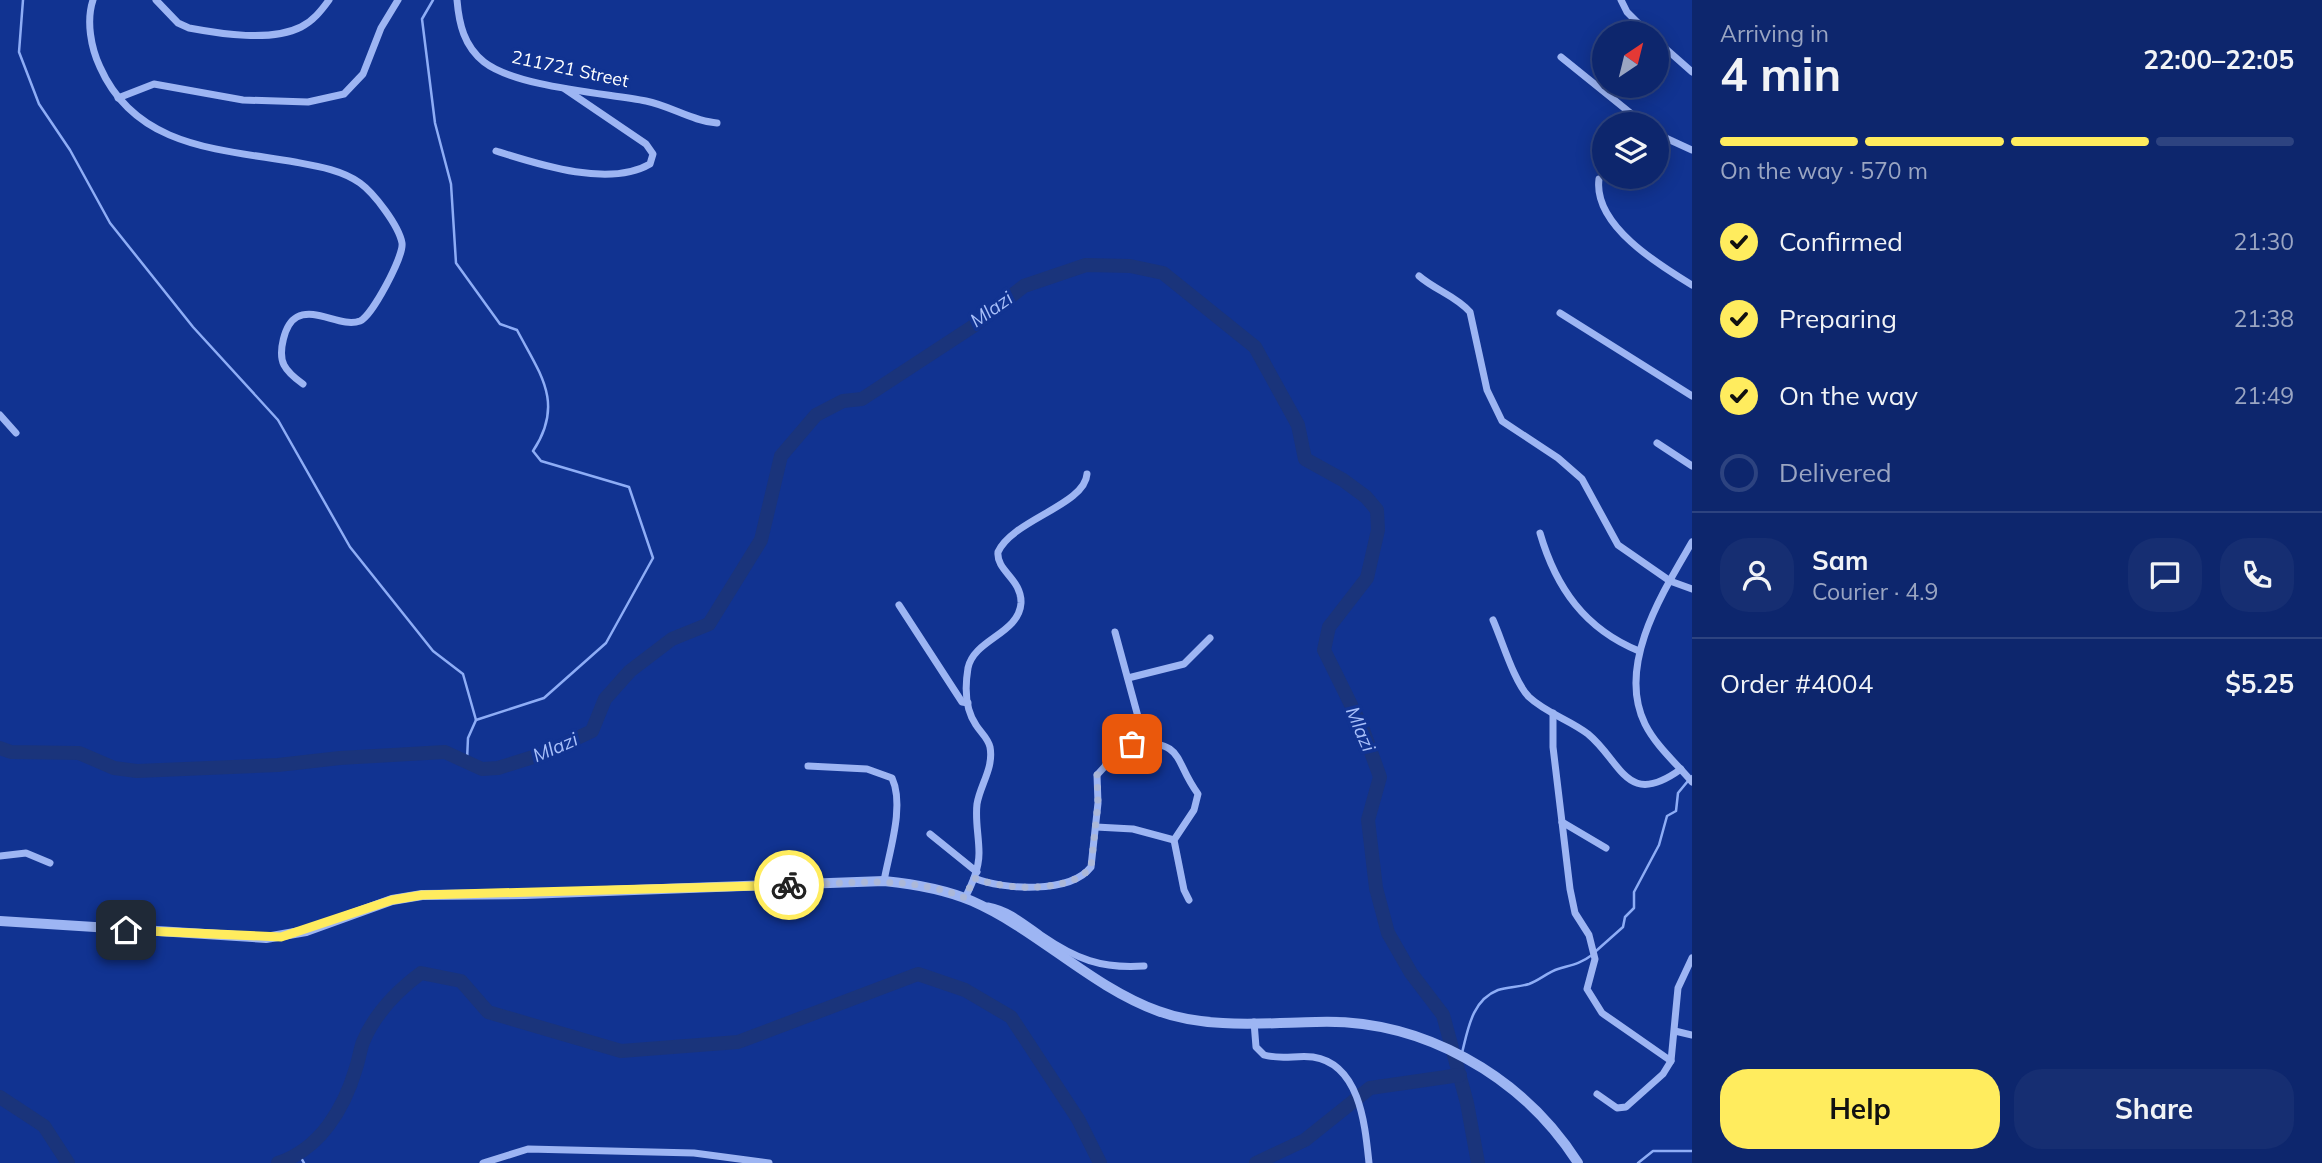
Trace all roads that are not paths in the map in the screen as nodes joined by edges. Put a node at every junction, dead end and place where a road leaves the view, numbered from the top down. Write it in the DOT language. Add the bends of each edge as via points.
graph roads {
  1 [pos="93,0"];
  2 [pos="156,0"];
  3 [pos="328,0"];
  4 [pos="398,0"];
  5 [pos="457,0"];
  6 [pos="1621,0"];
  7 [pos="1636,21"];
  8 [pos="1670,53"];
  9 [pos="1561,57"];
  10 [pos="1692,72"];
  11 [pos="562,87"];
  12 [pos="118,98"];
  13 [pos="1629,112"];
  14 [pos="717,123"];
  15 [pos="1669,139"];
  16 [pos="1692,150"];
  17 [pos="496,151"];
  18 [pos="1600,189"];
  19 [pos="1419,276"];
  20 [pos="1692,285"];
  21 [pos="1560,313"];
  22 [pos="303,384"];
  23 [pos="1692,396"];
  24 [pos="0,415"];
  25 [pos="16,433"];
  26 [pos="1657,443"];
  27 [pos="1692,466"];
  28 [pos="1087,474"];
  29 [pos="1540,533"];
  30 [pos="1692,542"];
  31 [pos="1670,581"];
  32 [pos="1692,589"];
  33 [pos="899,605"];
  34 [pos="1493,620"];
  35 [pos="1115,632"];
  36 [pos="1210,638"];
  37 [pos="1639,651"];
  38 [pos="1128,678"];
  39 [pos="968,703"];
  40 [pos="1553,713"];
  41 [pos="1136,742"];
  42 [pos="808,766"];
  43 [pos="1682,771"];
  44 [pos="1692,782"];
  45 [pos="1562,822"];
  46 [pos="1096,827"];
  47 [pos="930,834"];
  48 [pos="1174,840"];
  49 [pos="1606,848"];
  50 [pos="0,856"];
  51 [pos="50,863"];
  52 [pos="974,879"];
  53 [pos="884,881"];
  54 [pos="969,900"];
  55 [pos="1189,900"];
  56 [pos="0,921"];
  57 [pos="1692,958"];
  58 [pos="1144,966"];
  59 [pos="1254,1022"];
  60 [pos="1675,1031"];
  61 [pos="1692,1035"];
  62 [pos="1671,1060"];
  63 [pos="1597,1094"];
  64 [pos="483,1163"];
  65 [pos="769,1163"];
  66 [pos="1369,1163"];
  67 [pos="1578,1163"];
  1 -- 12 [label="street" via="94,54"];
  2 -- 3 [label="street" via="178,23 189,27 264,34 303,27"];
  4 -- 12 [label="street" via="381,28 363,75 344,94 308,102 243,100 153,84"];
  5 -- 11 [label="street, 211721 Street" via="460,26 483,61 499,71"];
  6 -- 7 [label="street"];
  8 -- 10 [label="street"];
  9 -- 13 [label="street"];
  11 -- 14 [label="street, 211721 Street" via="659,104"];
  11 -- 17 [label="street" via="646,144 653,154 650,164 629,172 562,170"];
  12 -- 22 [label="street" via="165,135 182,142 323,167 352,177 378,199 402,244 381,296 361,321 307,315 292,322 281,355 284,367"];
  15 -- 16 [label="street"];
  18 -- 20 [label="street" via="1624,236"];
  19 -- 31 [label="street" via="1470,312 1487,390 1502,421 1573,469 1618,545"];
  21 -- 23 [label="street"];
  24 -- 25 [label="street"];
  26 -- 27 [label="street"];
  28 -- 39 [label="street" via="1085,484 1063,503 1025,524 1000,546 998,561 1015,580 1020,609 973,655 968,669"];
  29 -- 37 [label="street" via="1574,606 1608,636"];
  30 -- 31 [label="street"];
  31 -- 32 [label="street"];
  31 -- 37 [label="street"];
  33 -- 39 [label="street" via="962,702"];
  34 -- 40 [label="street" via="1524,690"];
  35 -- 38 [label="street"];
  36 -- 38 [label="street" via="1184,664"];
  37 -- 43 [label="street" via="1639,710 1653,738"];
  38 -- 41 [label="street" via="1140,724"];
  39 -- 52 [label="street" via="975,724 990,745 976,809 979,853"];
  40 -- 43 [label="street" via="1589,735 1613,766 1633,781 1651,785"];
  40 -- 45 [label="street"];
  41 -- 46 [label="street" via="1119,750 1097,775"];
  41 -- 48 [label="street" via="1157,742 1171,748 1198,794 1194,810"];
  42 -- 53 [label="street" via="867,769 892,778 895,818"];
  43 -- 44 [label="street"];
  45 -- 49 [label="street"];
  45 -- 62 [label="street" via="1572,902 1595,959 1587,989 1602,1013"];
  46 -- 48 [label="street"];
  46 -- 52 [label="street" via="1091,867 1074,879 1015,888"];
  47 -- 52 [label="street"];
  48 -- 55 [label="street"];
  50 -- 51 [label="street" via="26,853"];
  52 -- 54 [label="street"];
  53 -- 54 [label="street" via="927,887"];
  53 -- 56 [label="street" via="422,895 392,900 299,933 266,938"];
  54 -- 58 [label="street" via="1010,913 1084,960 1114,968"];
  54 -- 59 [label="street" via="1142,1005 1193,1020"];
  57 -- 60 [label="street" via="1679,982"];
  59 -- 66 [label="street" via="1256,1047 1264,1055 1323,1060 1342,1071 1365,1123"];
  59 -- 67 [label="street" via="1372,1025 1462,1055 1533,1106"];
  60 -- 61 [label="street"];
  60 -- 62 [label="street"];
  62 -- 63 [label="street" via="1626,1107 1616,1108"];
  64 -- 65 [label="street" via="528,1149 694,1153"];
}
